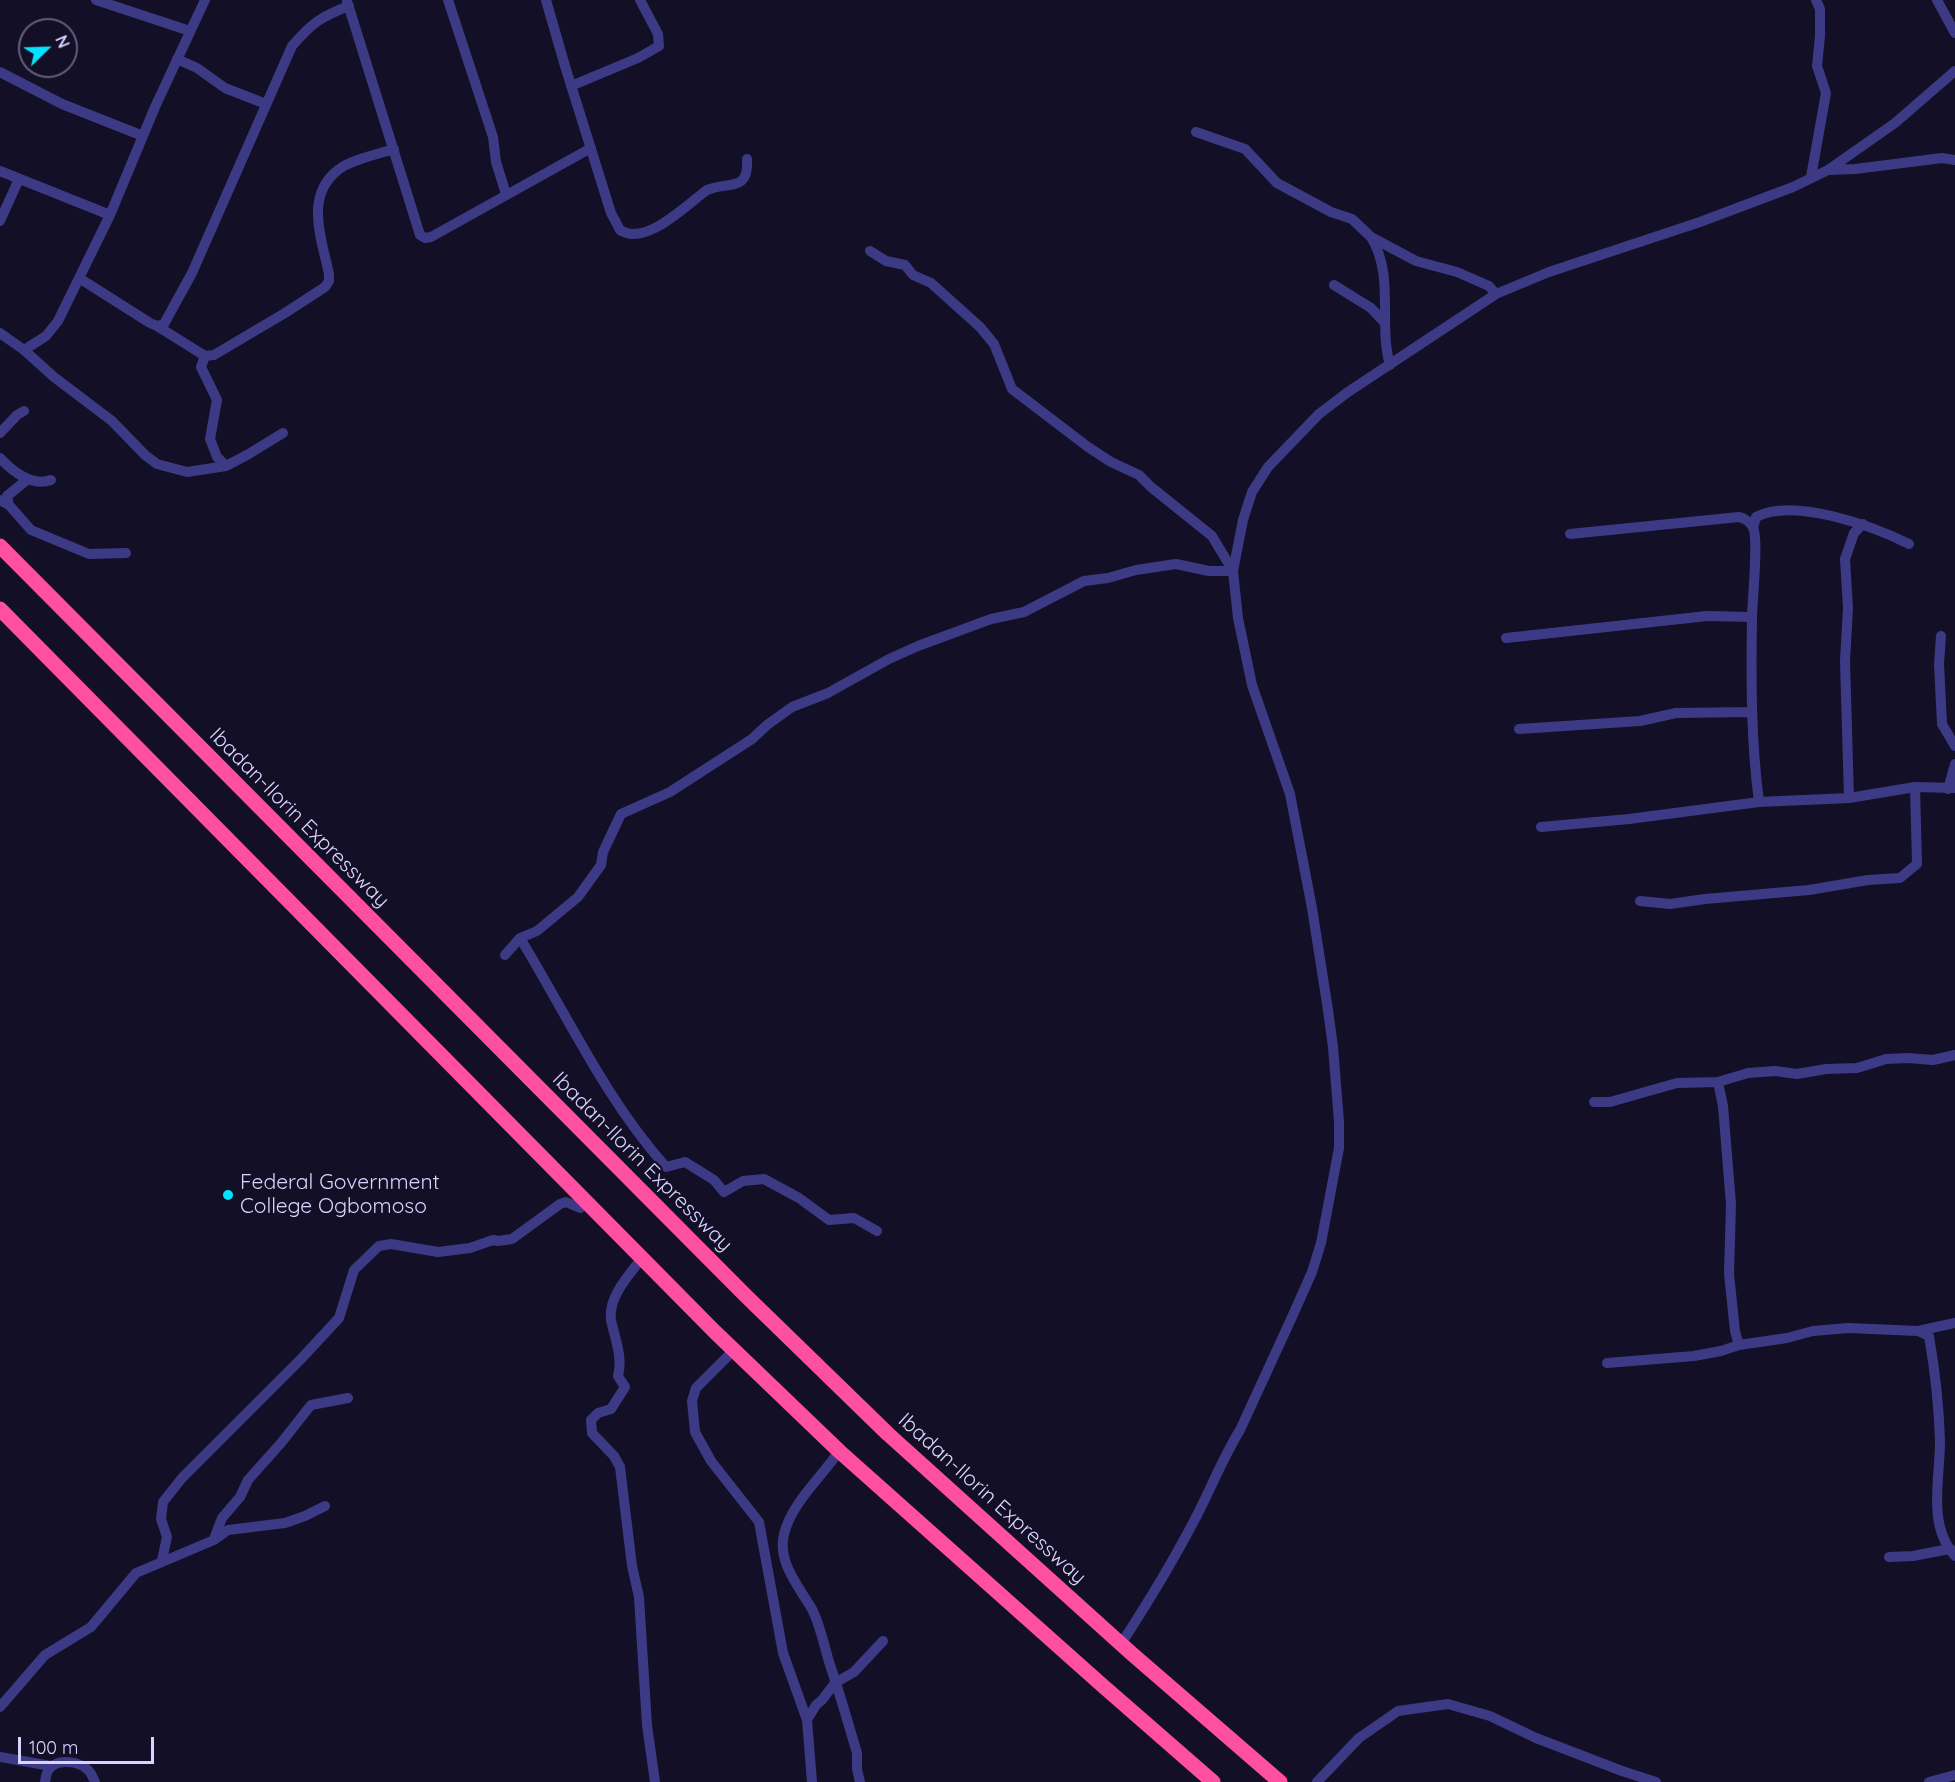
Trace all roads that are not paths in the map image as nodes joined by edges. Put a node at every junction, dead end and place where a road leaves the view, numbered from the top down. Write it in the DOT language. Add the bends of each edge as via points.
graph roads {
  1 [pos="96,0"];
  2 [pos="205,0"];
  3 [pos="448,0"];
  4 [pos="546,0"];
  5 [pos="640,0"];
  6 [pos="1816,0"];
  7 [pos="1937,0"];
  8 [pos="348,3"];
  9 [pos="190,31"];
  10 [pos="1955,33"];
  11 [pos="177,59"];
  12 [pos="1955,71"];
  13 [pos="0,72"];
  14 [pos="571,86"];
  15 [pos="266,104"];
  16 [pos="1196,132"];
  17 [pos="143,136"];
  18 [pos="591,148"];
  19 [pos="394,149"];
  20 [pos="747,159"];
  21 [pos="1955,160"];
  22 [pos="1828,170"];
  23 [pos="0,171"];
  24 [pos="1811,177"];
  25 [pos="20,179"];
  26 [pos="506,194"];
  27 [pos="110,215"];
  28 [pos="0,220"];
  29 [pos="1371,237"];
  30 [pos="870,251"];
  31 [pos="79,278"];
  32 [pos="1334,285"];
  33 [pos="1496,294"];
  34 [pos="1385,323"];
  35 [pos="158,326"];
  36 [pos="0,333"];
  37 [pos="24,350"];
  38 [pos="205,356"];
  39 [pos="1390,365"];
  40 [pos="24,411"];
  41 [pos="0,433"];
  42 [pos="283,433"];
  43 [pos="0,458"];
  44 [pos="226,466"];
  45 [pos="28,479"];
  46 [pos="51,480"];
  47 [pos="4,503"];
  48 [pos="1863,524"];
  49 [pos="1753,528"];
  50 [pos="1570,534"];
  51 [pos="1909,544"];
  52 [pos="0,546"];
  53 [pos="126,553"];
  54 [pos="1233,571"];
  55 [pos="0,609"];
  56 [pos="1752,617"];
  57 [pos="1941,636"];
  58 [pos="1506,638"];
  59 [pos="1751,712"];
  60 [pos="1518,729"];
  61 [pos="1955,746"];
  62 [pos="1955,764"];
  63 [pos="1915,788"];
  64 [pos="1951,788"];
  65 [pos="1849,798"];
  66 [pos="1759,802"];
  67 [pos="1541,827"];
  68 [pos="1640,901"];
  69 [pos="520,938"];
  70 [pos="505,955"];
  71 [pos="1955,1055"];
  72 [pos="1718,1082"];
  73 [pos="1594,1102"];
  74 [pos="586,1202"];
  75 [pos="877,1231"];
  76 [pos="642,1258"];
  77 [pos="1955,1323"];
  78 [pos="1917,1331"];
  79 [pos="1739,1345"];
  80 [pos="734,1350"];
  81 [pos="1607,1363"];
  82 [pos="348,1398"];
  83 [pos="840,1451"];
  84 [pos="325,1506"];
  85 [pos="214,1540"];
  86 [pos="1953,1552"];
  87 [pos="1889,1557"];
  88 [pos="162,1560"];
  89 [pos="883,1641"];
  90 [pos="1121,1644"];
  91 [pos="836,1682"];
  92 [pos="0,1707"];
  93 [pos="807,1720"];
  94 [pos="0,1757"];
  95 [pos="51,1766"];
  96 [pos="1955,1776"];
  97 [pos="1318,1781"];
  98 [pos="45,1782"];
  99 [pos="95,1782"];
  100 [pos="655,1782"];
  101 [pos="812,1782"];
  102 [pos="860,1782"];
  103 [pos="1213,1782"];
  104 [pos="1280,1782"];
  105 [pos="1656,1782"];
  106 [pos="1929,1782"];
  1 -- 9 [label="street"];
  2 -- 9 [label="street"];
  3 -- 26 [label="street" via="493,137"];
  4 -- 14 [label="street"];
  5 -- 14 [label="street" via="658,34 659,46"];
  6 -- 24 [label="street" via="1820,9 1817,66 1826,93"];
  7 -- 10 [label="street"];
  8 -- 15 [label="street" via="310,25 292,46"];
  8 -- 19 [label="street"];
  9 -- 11 [label="street"];
  11 -- 15 [label="street" via="225,88"];
  11 -- 17 [label="street"];
  12 -- 22 [label="street" via="1895,123"];
  13 -- 17 [label="street" via="62,104"];
  14 -- 18 [label="street"];
  15 -- 35 [label="street" via="192,273 168,319"];
  16 -- 29 [label="street" via="1245,149 1277,183 1352,219"];
  17 -- 27 [label="street"];
  18 -- 20 [label="street" via="616,223 620,230 633,235 648,232 707,190 740,183 745,179"];
  18 -- 26 [label="street"];
  19 -- 26 [label="street" via="417,227 425,238"];
  19 -- 38 [label="street" via="339,169 327,181 318,200 317,220 329,274 325,287 214,355"];
  21 -- 22 [label="street" via="1942,158"];
  22 -- 24 [label="street"];
  23 -- 25 [label="street"];
  24 -- 33 [label="street" via="1700,222 1540,274"];
  25 -- 27 [label="street"];
  25 -- 28 [label="street"];
  27 -- 31 [label="street"];
  29 -- 33 [label="street" via="1416,261 1489,286"];
  29 -- 34 [label="street" via="1383,264"];
  30 -- 54 [label="street" via="886,261 905,265 913,276 932,283 994,344 1012,389 1088,447 1138,475 1212,536"];
  31 -- 35 [label="street"];
  31 -- 37 [label="street" via="58,321 40,341"];
  32 -- 34 [label="street" via="1371,308"];
  33 -- 39 [label="street"];
  34 -- 39 [label="street"];
  35 -- 38 [label="street"];
  36 -- 37 [label="street"];
  37 -- 44 [label="street" via="112,421 157,464 187,472"];
  38 -- 44 [label="street" via="201,367 217,400 210,439 217,457"];
  39 -- 54 [label="street" via="1318,414 1268,467 1252,492"];
  40 -- 41 [label="street"];
  42 -- 44 [label="street"];
  43 -- 45 [label="street"];
  45 -- 46 [label="street" via="44,483"];
  45 -- 47 [label="street"];
  47 -- 53 [label="street" via="31,530 89,554"];
  48 -- 49 [label="street" via="1796,512 1767,512 1756,518"];
  48 -- 51 [label="street"];
  48 -- 65 [label="street" via="1854,533 1845,559"];
  49 -- 50 [label="street" via="1738,517"];
  49 -- 56 [label="street"];
  52 -- 90 [label="highway, Ibadan-Ilorin Expressway" via="754,1305 888,1434"];
  54 -- 69 [label="street" via="1209,572 1176,564 1084,581 1024,612 991,619 918,646 828,693 792,707 752,739 670,792 621,814 601,865 578,897 537,931"];
  54 -- 90 [label="street" via="1252,685 1290,794 1312,908 1333,1047 1339,1149 1321,1243 1296,1308 1194,1521"];
  55 -- 74 [label="highway"];
  56 -- 58 [label="street" via="1707,616"];
  56 -- 59 [label="street"];
  57 -- 61 [label="street" via="1942,724"];
  59 -- 60 [label="street" via="1676,713 1640,721"];
  59 -- 66 [label="street"];
  62 -- 64 [label="street"];
  63 -- 64 [label="street"];
  63 -- 65 [label="street"];
  63 -- 68 [label="street" via="1917,864 1900,878 1670,904"];
  65 -- 66 [label="street"];
  66 -- 67 [label="street"];
  69 -- 70 [label="street"];
  69 -- 75 [label="street" via="596,1068 642,1140 666,1167 684,1162 714,1180 724,1192 743,1181 764,1179 829,1220 854,1218"];
  71 -- 72 [label="street" via="1933,1060 1886,1059 1857,1068 1797,1074 1748,1073"];
  72 -- 73 [label="street" via="1677,1083 1610,1102"];
  72 -- 79 [label="street" via="1731,1204 1730,1274"];
  74 -- 76 [label="highway"];
  74 -- 88 [label="street" via="580,1208 566,1202 560,1204 512,1239 493,1240 470,1248 438,1252 391,1244 379,1246 354,1270 339,1318 163,1502 161,1519 167,1537"];
  76 -- 80 [label="highway"];
  76 -- 100 [label="street" via="617,1292 611,1317 621,1366 618,1376 625,1388 611,1409 591,1420 592,1433 620,1467 639,1597 646,1725"];
  77 -- 78 [label="street"];
  78 -- 79 [label="street" via="1848,1328"];
  78 -- 86 [label="street" via="1929,1336 1936,1378 1940,1440 1938,1515 1941,1536"];
  79 -- 81 [label="street" via="1694,1356"];
  80 -- 83 [label="highway"];
  80 -- 93 [label="street" via="696,1388 692,1401 695,1432 711,1461 759,1522 783,1653"];
  82 -- 85 [label="street" via="311,1406 248,1480 222,1518"];
  83 -- 91 [label="street" via="792,1516 784,1534 783,1552 821,1630"];
  83 -- 103 [label="highway"];
  84 -- 85 [label="street" via="285,1523 228,1530"];
  85 -- 88 [label="street"];
  86 -- 87 [label="street"];
  88 -- 92 [label="street" via="136,1573 91,1627 45,1655"];
  89 -- 91 [label="street" via="854,1672"];
  90 -- 104 [label="highway, Ibadan-Ilorin Expressway"];
  91 -- 93 [label="street"];
  91 -- 102 [label="street" via="857,1753"];
  93 -- 101 [label="street"];
  94 -- 95 [label="street"];
  95 -- 98 [label="street"];
  95 -- 99 [label="street" via="60,1762 78,1764 88,1769"];
  96 -- 106 [label="street"];
  97 -- 105 [label="street" via="1359,1737 1398,1711 1448,1704 1490,1716 1547,1742"];
}
